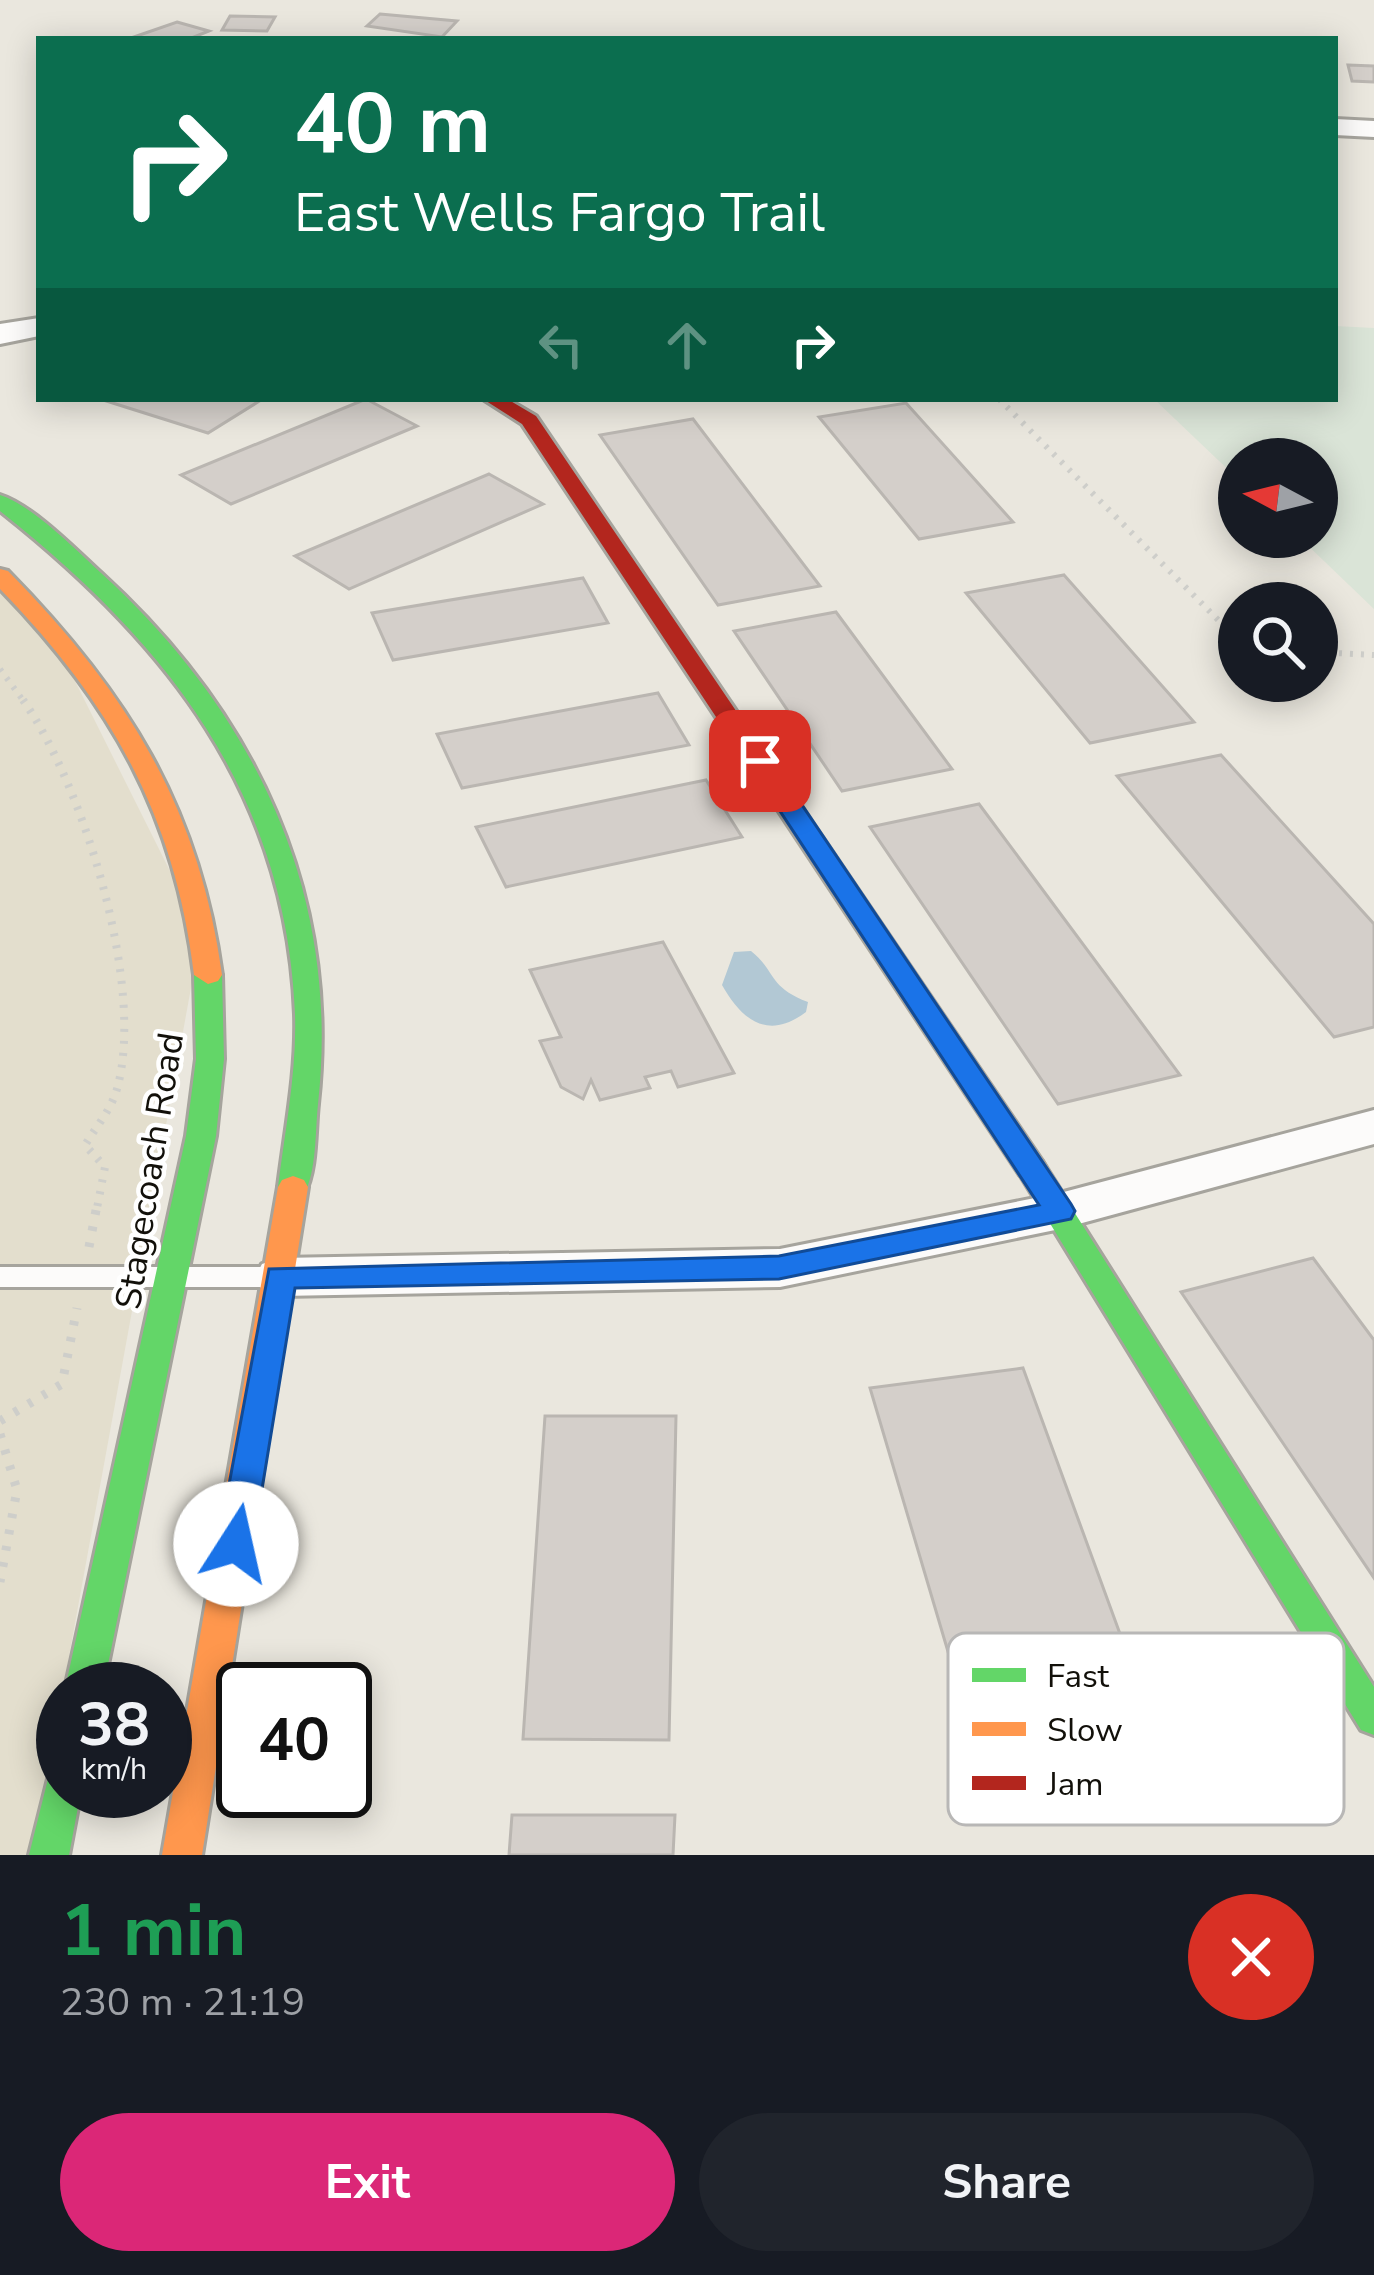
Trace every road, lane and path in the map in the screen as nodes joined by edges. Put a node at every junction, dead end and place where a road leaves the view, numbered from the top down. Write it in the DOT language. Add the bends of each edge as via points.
graph roads {
  1 [pos="1338,127"];
  2 [pos="1374,129"];
  3 [pos="498,402"];
  4 [pos="1002,402"];
  5 [pos="0,501"];
  6 [pos="0,576"];
  7 [pos="1218,620"];
  8 [pos="1338,653"];
  9 [pos="1374,656"];
  10 [pos="0,669"];
  11 [pos="1374,1127"];
  12 [pos="105,1167"];
  13 [pos="1060,1211"];
  14 [pos="171,1276"];
  15 [pos="0,1277"];
  16 [pos="281,1277"];
  17 [pos="62,1384"];
  18 [pos="0,1421"];
  19 [pos="0,1434"];
  20 [pos="0,1582"];
  21 [pos="1321,1633"];
  22 [pos="90,1662"];
  23 [pos="1344,1670"];
  24 [pos="1374,1719"];
  25 [pos="57,1818"];
  26 [pos="49,1855"];
  27 [pos="182,1855"];
  1 -- 2 [label="street"];
  3 -- 13 [label="street" via="531,423"];
  4 -- 7 [label="path"];
  5 -- 16 [label="street" via="60,541 158,632 242,755 271,830 309,1004"];
  6 -- 14 [label="street, Stagecoach Road" via="41,613 126,718 158,778 201,933 211,1022"];
  8 -- 9 [label="path"];
  10 -- 12 [label="path" via="53,746 106,892 122,1048 117,1091 85,1145"];
  11 -- 13 [label="street"];
  13 -- 16 [label="street" via="779,1268"];
  13 -- 21 [label="street"];
  14 -- 15 [label="lane"];
  14 -- 16 [label="lane"];
  14 -- 22 [label="street, Stagecoach Road"];
  16 -- 27 [label="street"];
  17 -- 18 [label="path"];
  19 -- 20 [label="path" via="18,1466 18,1485"];
  23 -- 24 [label="street"];
  25 -- 26 [label="street"];
}
